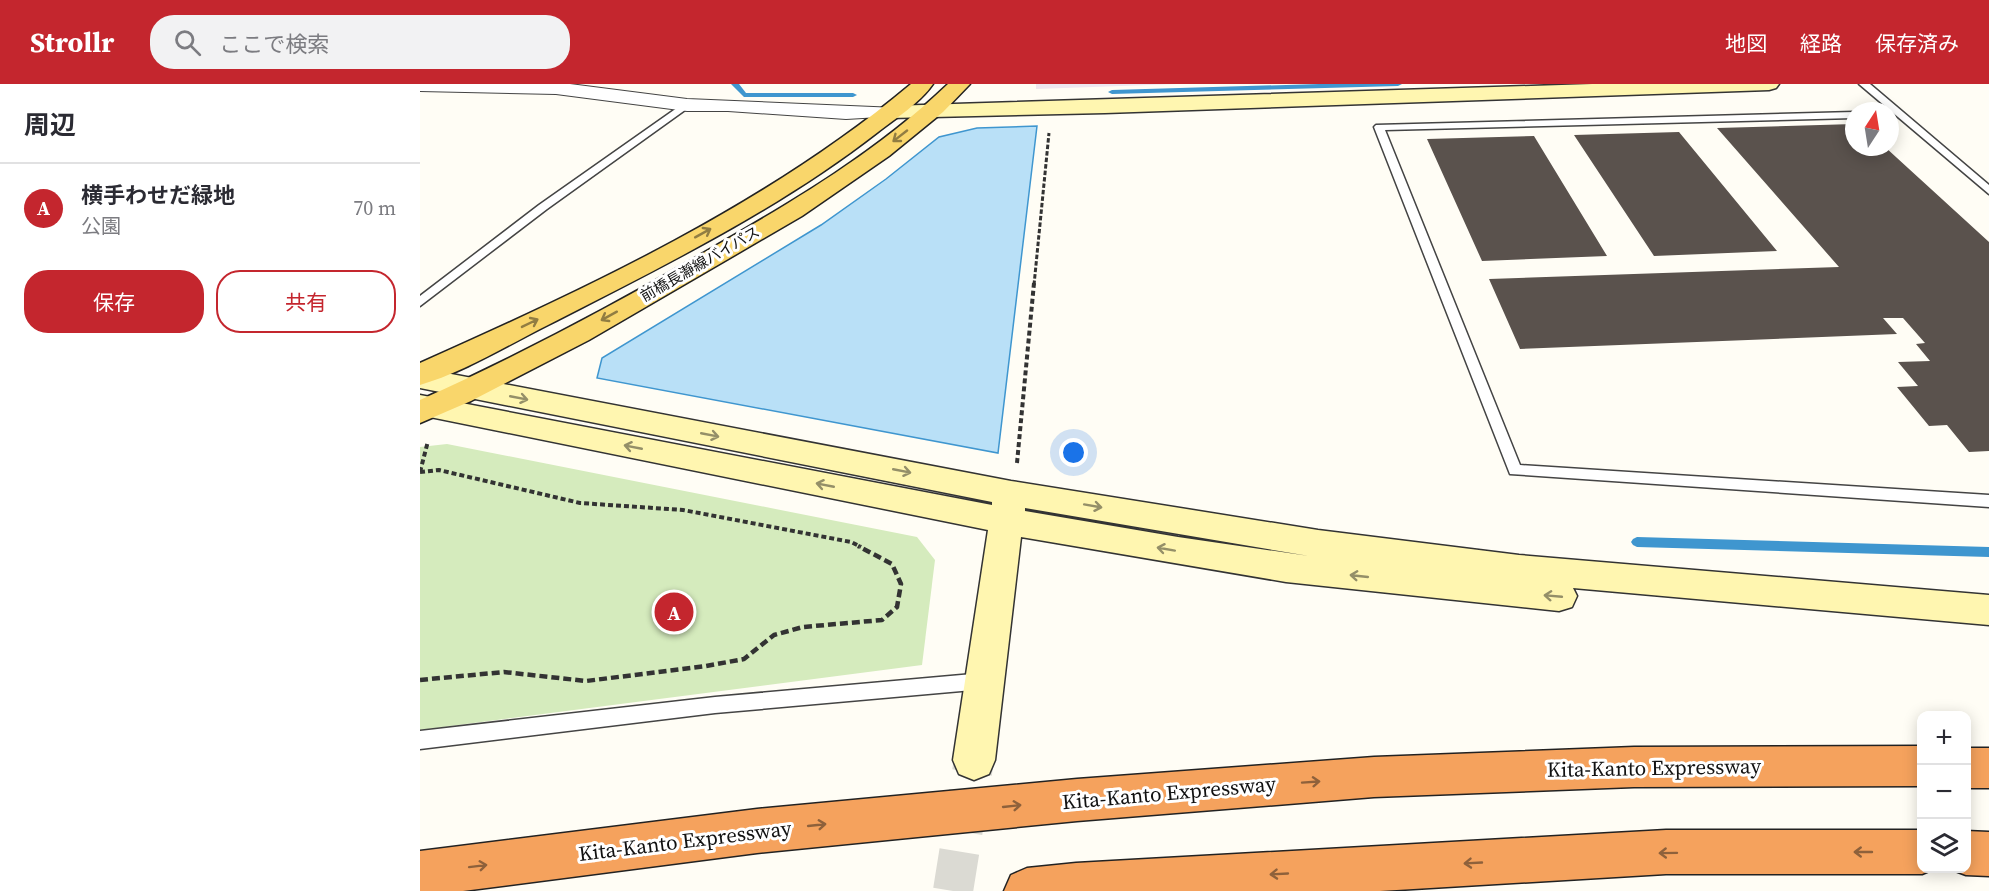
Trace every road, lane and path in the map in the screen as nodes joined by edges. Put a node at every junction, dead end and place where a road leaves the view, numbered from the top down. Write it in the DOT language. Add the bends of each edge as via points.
graph roads {
  1 [pos="923,84"];
  2 [pos="960,84"];
  3 [pos="1769,84"];
  4 [pos="1864,84"];
  5 [pos="420,85"];
  6 [pos="500,85"];
  7 [pos="1882,102"];
  8 [pos="687,105"];
  9 [pos="932,111"];
  10 [pos="890,112"];
  11 [pos="1845,115"];
  12 [pos="1899,118"];
  13 [pos="1050,126"];
  14 [pos="1989,191"];
  15 [pos="420,302"];
  16 [pos="471,389"];
  17 [pos="423,402"];
  18 [pos="420,472"];
  19 [pos="1011,494"];
  20 [pos="1989,501"];
  21 [pos="1989,611"];
  22 [pos="420,680"];
  23 [pos="986,681"];
  24 [pos="420,740"];
  25 [pos="974,760"];
  26 [pos="1917,766"];
  27 [pos="1971,768"];
  28 [pos="1989,768"];
  29 [pos="1917,852"];
  30 [pos="1971,854"];
  31 [pos="1989,854"];
  32 [pos="420,874"];
  33 [pos="1027,891"];
  1 -- 10 [label="main road, 前橋長瀞線バイパス"];
  2 -- 9 [label="main road, 前橋長瀞線バイパス"];
  3 -- 9 [label="street"];
  4 -- 7 [label="lane"];
  5 -- 6 [label="street"];
  6 -- 8 [label="street" via="578,90"];
  8 -- 10 [label="street"];
  8 -- 15 [label="lane" via="543,207"];
  9 -- 10 [label="street"];
  9 -- 16 [label="main road, 前橋長瀞線バイパス, one-way" via="794,210 693,270"];
  17 -- 10 [label="main road, 前橋長瀞線バイパス, one-way" via="579,299 793,181"];
  11 -- 20 [label="lane" via="1379,127 1515,470"];
  12 -- 14 [label="lane"];
  13 -- 19 [label="path"];
  16 -- 17 [label="street"];
  16 -- 19 [label="street, one-way"];
  17 -- 18 [label="path" via="428,446"];
  19 -- 17 [label="street, one-way"];
  18 -- 22 [label="path" via="439,470 580,502 683,510 850,542 892,564 901,584 897,607 882,620 803,627 774,634 744,659 586,681 504,672"];
  19 -- 21 [label="street" via="1286,568 1608,601 1744,608"];
  19 -- 23 [label="street"];
  23 -- 24 [label="lane" via="715,705"];
  23 -- 25 [label="street"];
  32 -- 26 [label="highway, Kita-Kanto Expressway, one-way" via="757,831 1374,777 1634,767"];
  27 -- 28 [label="highway"];
  29 -- 33 [label="highway, one-way" via="1666,852"];
  30 -- 31 [label="highway"];
}
